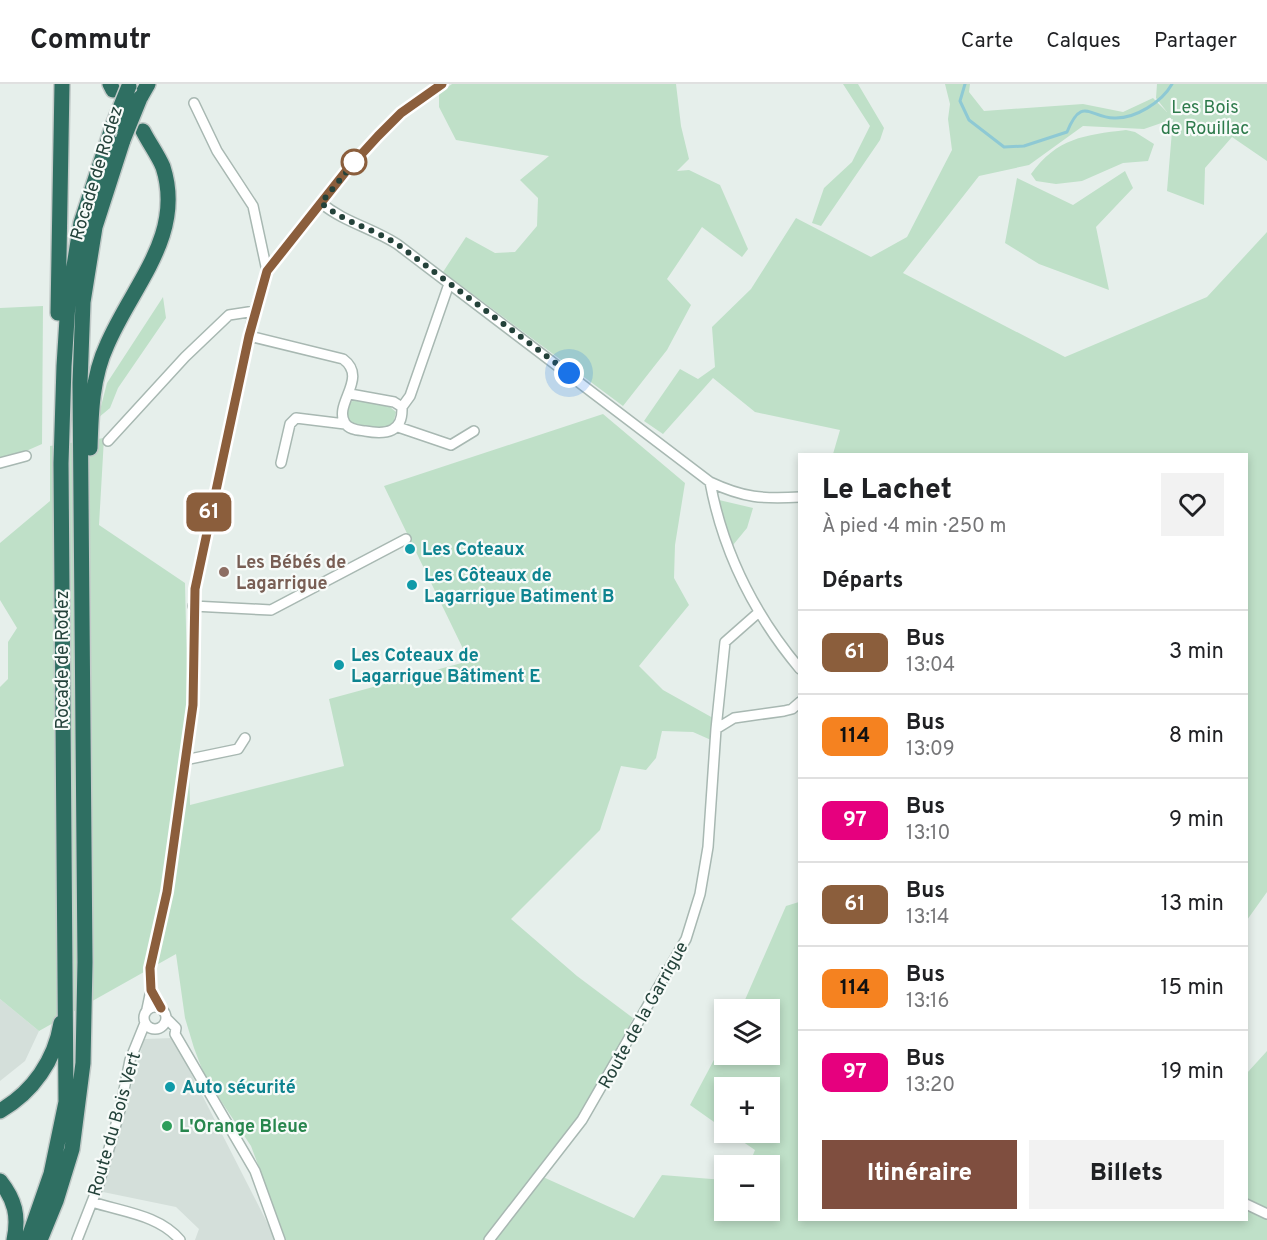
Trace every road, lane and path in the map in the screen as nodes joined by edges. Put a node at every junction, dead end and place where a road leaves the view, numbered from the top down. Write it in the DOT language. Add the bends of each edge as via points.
graph roads {
  1 [pos="62,84"];
  2 [pos="148,84"];
  3 [pos="442,84"];
  4 [pos="130,85"];
  5 [pos="194,103"];
  6 [pos="142,131"];
  7 [pos="321,203"];
  8 [pos="267,271"];
  9 [pos="449,284"];
  10 [pos="255,311"];
  11 [pos="249,336"];
  12 [pos="350,394"];
  13 [pos="402,407"];
  14 [pos="345,424"];
  15 [pos="399,427"];
  16 [pos="474,432"];
  17 [pos="108,441"];
  18 [pos="26,456"];
  19 [pos="0,463"];
  20 [pos="61,463"];
  21 [pos="281,463"];
  22 [pos="710,482"];
  23 [pos="798,497"];
  24 [pos="406,539"];
  25 [pos="81,568"];
  26 [pos="193,606"];
  27 [pos="759,612"];
  28 [pos="798,666"];
  29 [pos="797,707"];
  30 [pos="716,729"];
  31 [pos="245,738"];
  32 [pos="185,760"];
  33 [pos="66,903"];
  34 [pos="151,990"];
  35 [pos="161,1008"];
  36 [pos="147,1009"];
  37 [pos="166,1018"];
  38 [pos="145,1023"];
  39 [pos="157,1028"];
  40 [pos="175,1034"];
  41 [pos="137,1041"];
  42 [pos="0,1112"];
  43 [pos="0,1180"];
  44 [pos="92,1203"];
  45 [pos="1248,1205"];
  46 [pos="1267,1214"];
  47 [pos="14,1240"];
  48 [pos="28,1240"];
  49 [pos="40,1240"];
  50 [pos="77,1240"];
  51 [pos="180,1240"];
  52 [pos="280,1240"];
  53 [pos="489,1240"];
  1 -- 20 [label="highway" via="58,345"];
  2 -- 25 [label="highway, Rocade de Rodez, bridge" via="123,140 95,228 83,302"];
  3 -- 7 [label="street" via="393,121"];
  4 -- 20 [label="highway, Rocade de Rodez, bridge" via="81,224 68,303"];
  5 -- 8 [label="street" via="217,151 253,206"];
  6 -- 25 [label="highway" via="162,165 169,192 168,220 159,248 107,344 96,374"];
  7 -- 8 [label="street"];
  7 -- 9 [label="street" via="345,221 387,238"];
  8 -- 10 [label="street"];
  9 -- 13 [label="street" via="410,396"];
  9 -- 22 [label="street"];
  10 -- 11 [label="street"];
  10 -- 17 [label="street" via="229,315"];
  11 -- 12 [label="street" via="350,363"];
  11 -- 26 [label="street" via="209,514"];
  12 -- 13 [label="street"];
  12 -- 14 [label="street" via="342,415"];
  13 -- 15 [label="street"];
  14 -- 15 [label="street" via="352,429 382,434"];
  14 -- 21 [label="street" via="296,418 290,424"];
  15 -- 16 [label="street" via="451,445"];
  18 -- 19 [label="street"];
  20 -- 33 [label="highway, Rocade de Rodez"];
  22 -- 23 [label="street" via="738,495 763,499"];
  22 -- 27 [label="street" via="727,550"];
  24 -- 26 [label="street" via="271,610"];
  25 -- 49 [label="highway, Rocade de Rodez" via="83,1063 72,1149"];
  26 -- 32 [label="street" via="193,705"];
  27 -- 28 [label="street"];
  27 -- 30 [label="street, Route de la Garrigue" via="725,642"];
  29 -- 30 [label="street" via="734,718"];
  30 -- 53 [label="street, Route de la Garrigue" via="708,847 700,894 686,939 582,1120"];
  31 -- 32 [label="street" via="238,749"];
  32 -- 34 [label="street" via="167,892 150,968"];
  33 -- 42 [label="highway" via="62,1014 53,1055 41,1076"];
  33 -- 48 [label="highway, Rocade de Rodez" via="66,1102 51,1174"];
  34 -- 35 [label="street"];
  34 -- 36 [label="street"];
  35 -- 36 [label="street"];
  35 -- 37 [label="street"];
  36 -- 38 [label="street"];
  37 -- 39 [label="street"];
  37 -- 40 [label="street" via="176,1028"];
  38 -- 39 [label="street"];
  38 -- 41 [label="street, Route du Bois Vert"];
  39 -- 40 [label="street"];
  39 -- 41 [label="street, Route du Bois Vert"];
  40 -- 52 [label="street" via="255,1171"];
  41 -- 44 [label="street, Route du Bois Vert"];
  43 -- 47 [label="highway" via="14,1200 18,1220"];
  44 -- 50 [label="street, Route du Bois Vert"];
  44 -- 51 [label="street" via="169,1227"];
  45 -- 46 [label="street"];
}
